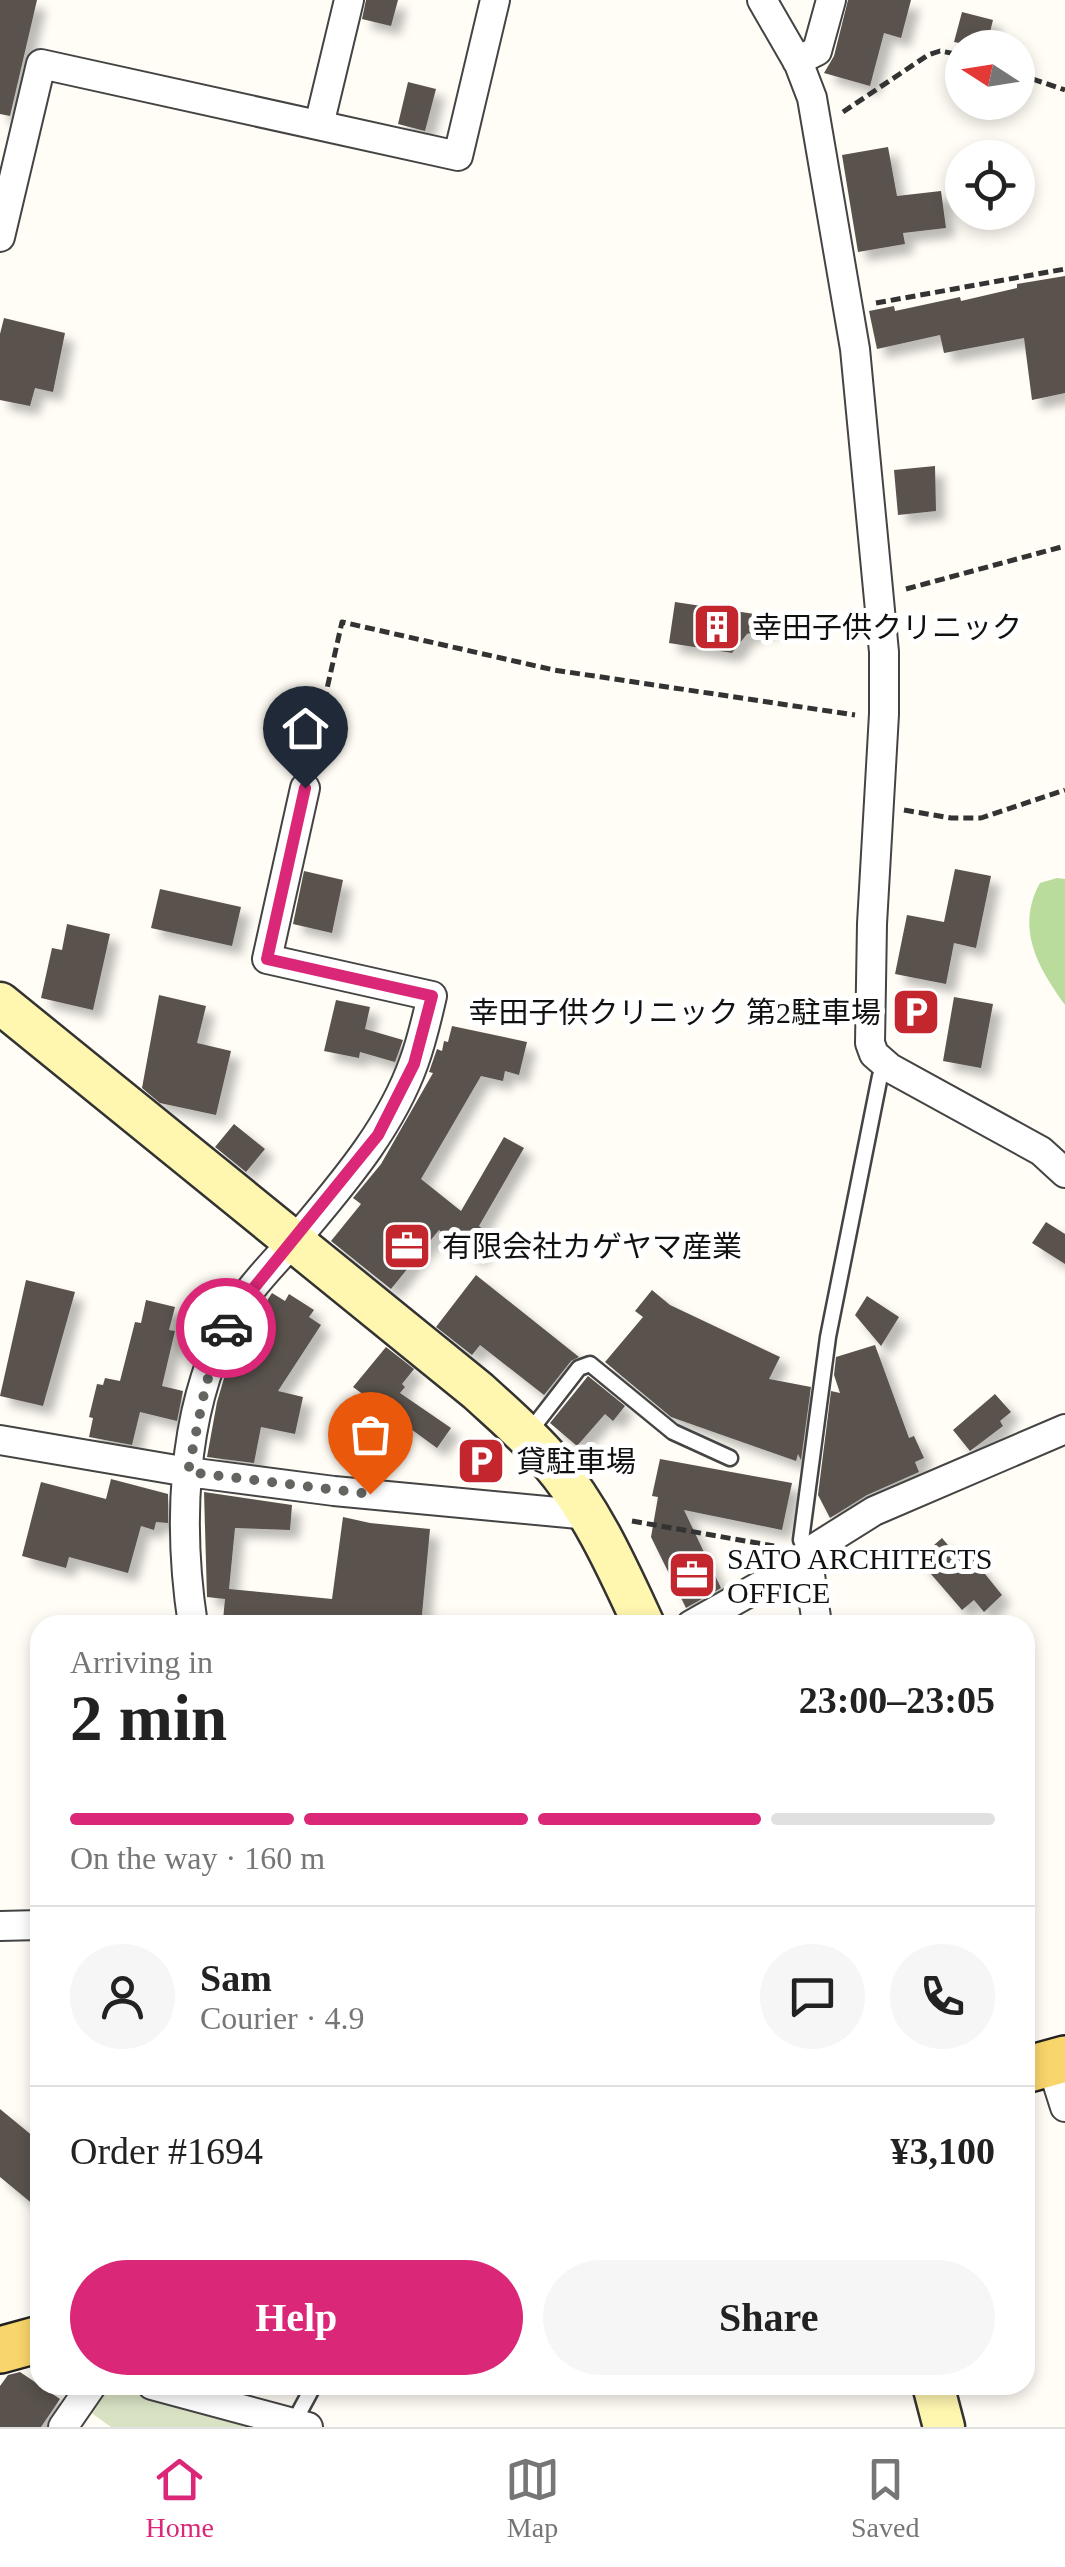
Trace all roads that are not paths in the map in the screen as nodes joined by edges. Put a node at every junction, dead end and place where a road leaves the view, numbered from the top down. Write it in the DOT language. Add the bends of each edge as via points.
graph roads {
  1 [pos="349,0"];
  2 [pos="495,0"];
  3 [pos="762,0"];
  4 [pos="831,0"];
  5 [pos="797,61"];
  6 [pos="319,125"];
  7 [pos="0,238"];
  8 [pos="305,788"];
  9 [pos="0,1003"];
  10 [pos="887,1066"];
  11 [pos="1065,1173"];
  12 [pos="293,1241"];
  13 [pos="1065,1429"];
  14 [pos="527,1436"];
  15 [pos="0,1440"];
  16 [pos="730,1458"];
  17 [pos="188,1472"];
  18 [pos="589,1516"];
  19 [pos="808,1556"];
  20 [pos="193,1615"];
  21 [pos="639,1615"];
  22 [pos="708,1615"];
  23 [pos="817,1615"];
  24 [pos="0,1926"];
  25 [pos="30,1926"];
  26 [pos="1047,2064"];
  27 [pos="1065,2107"];
  28 [pos="30,2342"];
  29 [pos="0,2350"];
  30 [pos="85,2395"];
  31 [pos="189,2395"];
  32 [pos="311,2395"];
  33 [pos="936,2395"];
  34 [pos="301,2425"];
  35 [pos="63,2427"];
  36 [pos="944,2427"];
  1 -- 6 [label="street"];
  2 -- 6 [label="street" via="458,156"];
  3 -- 5 [label="street"];
  4 -- 5 [label="street" via="817,51"];
  5 -- 10 [label="street" via="817,121 849,308 878,594 885,683 870,1043"];
  6 -- 7 [label="street" via="41,64"];
  8 -- 12 [label="street" via="267,959 432,996 414,1064 386,1122"];
  9 -- 12 [label="street"];
  10 -- 11 [label="street" via="1040,1151"];
  10 -- 19 [label="lane" via="828,1337 802,1540"];
  12 -- 14 [label="street"];
  12 -- 17 [label="street" via="226,1327"];
  13 -- 19 [label="street" via="874,1511"];
  14 -- 16 [label="lane" via="579,1368 590,1364 673,1432"];
  14 -- 18 [label="street"];
  15 -- 17 [label="street"];
  17 -- 18 [label="street"];
  17 -- 20 [label="street" via="185,1552"];
  18 -- 21 [label="street"];
  19 -- 22 [label="street"];
  19 -- 23 [label="street"];
  24 -- 25 [label="street"];
  26 -- 27 [label="street"];
  28 -- 29 [label="main road"];
  30 -- 35 [label="street"];
  31 -- 34 [label="street"];
  32 -- 34 [label="lane"];
  33 -- 36 [label="street"];
}
